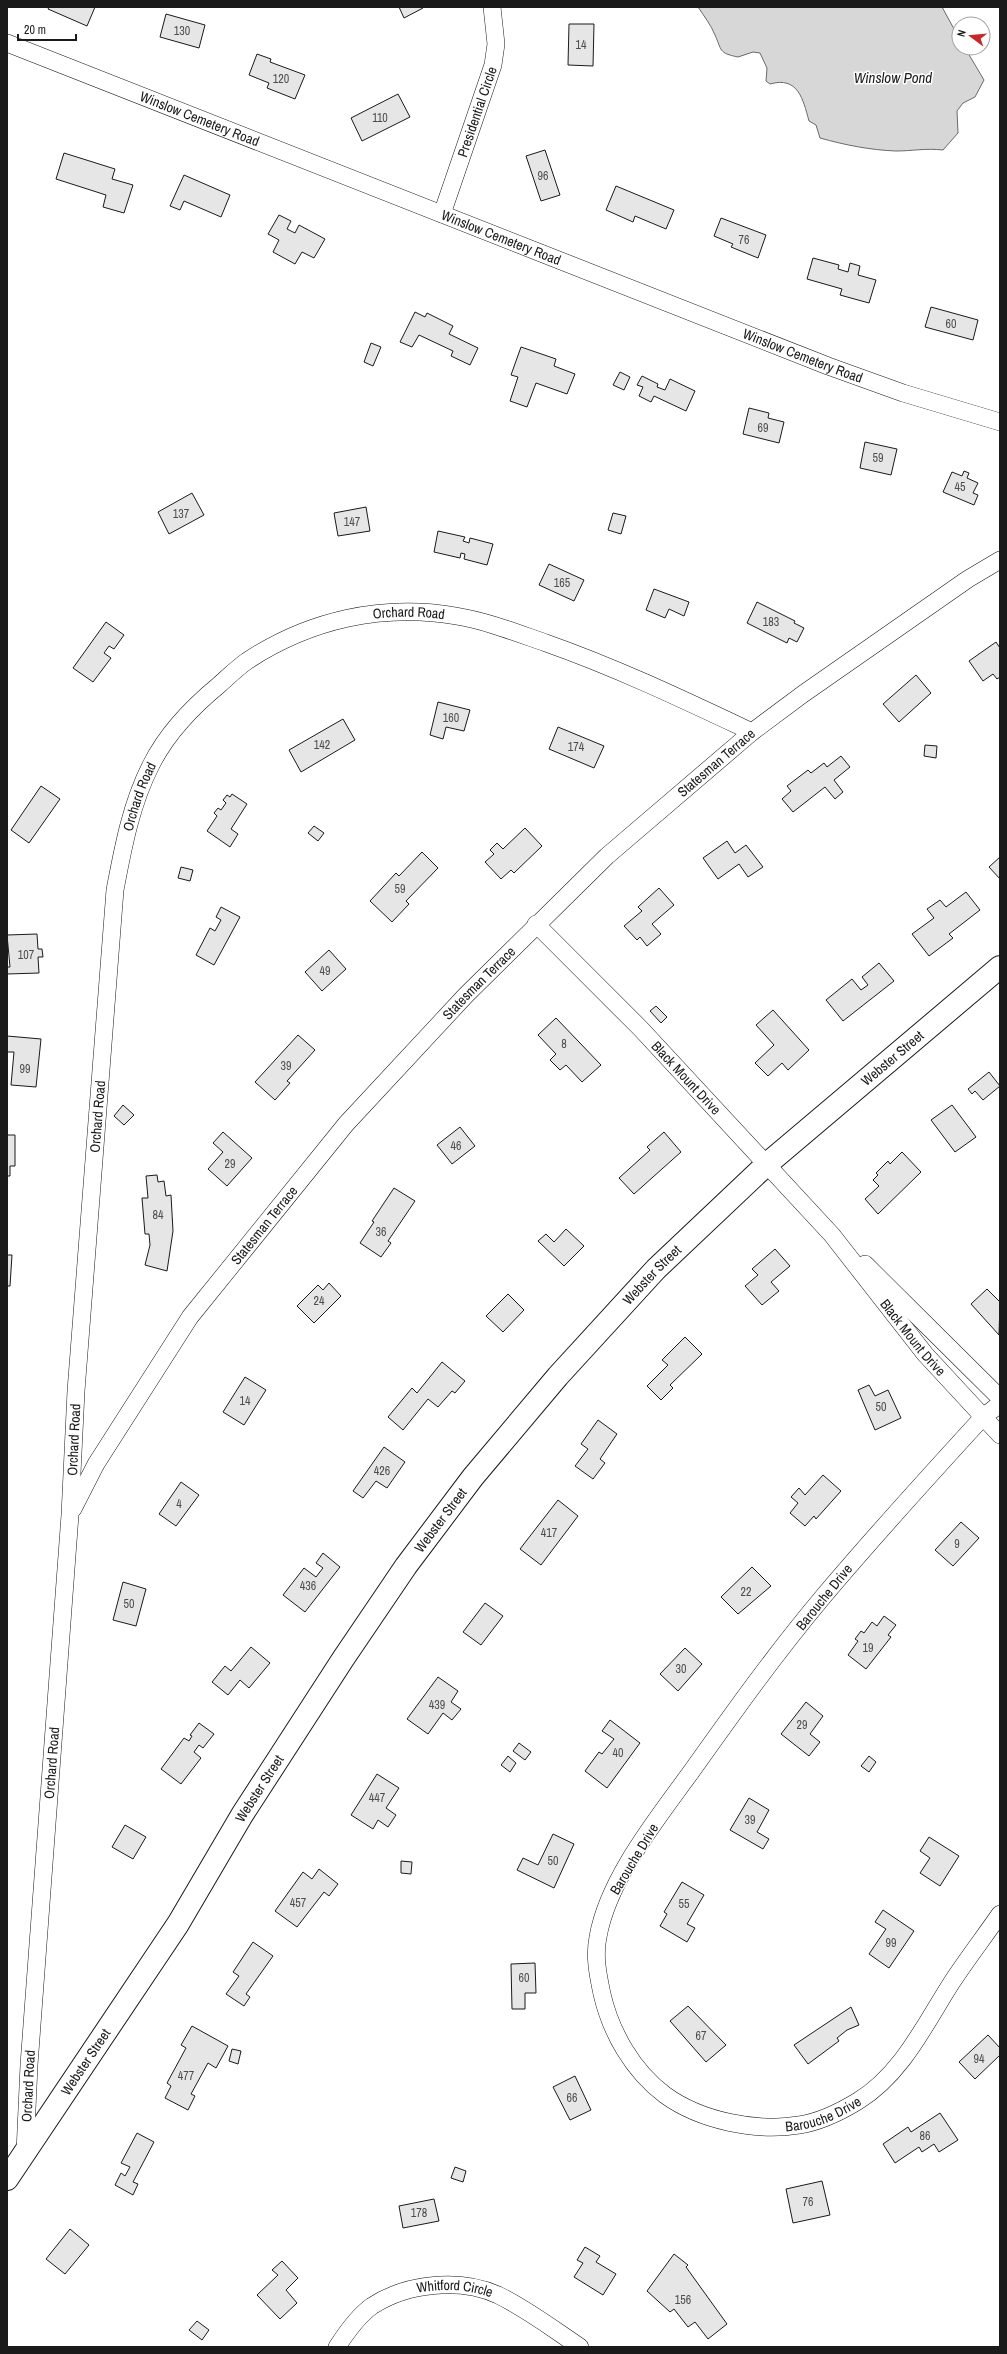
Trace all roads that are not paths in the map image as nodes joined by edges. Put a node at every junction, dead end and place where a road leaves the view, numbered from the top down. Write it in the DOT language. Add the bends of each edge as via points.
graph roads {
  1 [pos="492,7"];
  2 [pos="7,43"];
  3 [pos="442,214"];
  4 [pos="1000,422"];
  5 [pos="1000,560"];
  6 [pos="752,732"];
  7 [pos="536,924"];
  8 [pos="1000,967"];
  9 [pos="767,1164"];
  10 [pos="832,1235"];
  11 [pos="1000,1398"];
  12 [pos="1000,1404"];
  13 [pos="983,1417"];
  14 [pos="1000,1435"];
  15 [pos="70,1515"];
  16 [pos="1000,1914"];
  17 [pos="25,2152"];
  18 [pos="7,2179"];
  19 [pos="336,2347"];
  20 [pos="580,2347"];
  1 -- 3 [label="street, Presidential Circle" via="496,44 493,66"];
  2 -- 3 [label="street, Winslow Cemetery Road"];
  3 -- 4 [label="street, Winslow Cemetery Road" via="828,366 903,393"];
  5 -- 6 [label="street, Statesman Terrace" via="968,579"];
  6 -- 7 [label="street, Statesman Terrace" via="607,856"];
  6 -- 15 [label="street, Orchard Road" via="655,686 510,630 458,616 410,610 337,620 269,647 244,663 185,716 150,767 127,832 115,890 76,1391"];
  7 -- 9 [label="street, Black Mount Drive" via="641,1029"];
  7 -- 15 [label="street, Statesman Terrace" via="396,1068 331,1142 190,1317 96,1464"];
  8 -- 9 [label="street, Webster Street"];
  9 -- 10 [label="street, Black Mount Drive"];
  9 -- 17 [label="street, Webster Street" via="656,1269 558,1376 473,1477 410,1560 242,1815 178,1924"];
  10 -- 11 [label="street, Black Mount Drive" via="893,1290"];
  10 -- 13 [label="street, Black Mount Drive" via="925,1354"];
  12 -- 13 [label="street, Barouche Drive"];
  13 -- 14 [label="street, Black Mount Drive"];
  13 -- 16 [label="street, Barouche Drive" via="820,1600 772,1660 670,1801 614,1889 597,1939 596,1965 606,2012 615,2035 645,2076 665,2095 692,2110 726,2121 754,2126 798,2125 815,2121 862,2099 894,2071"];
  15 -- 17 [label="street, Orchard Road" via="36,1967"];
  17 -- 18 [label="street, Webster Street"];
  19 -- 20 [label="street, Whitford Circle" via="354,2323 372,2306 396,2294 421,2287 446,2285 471,2287 497,2295 536,2317"];
}
